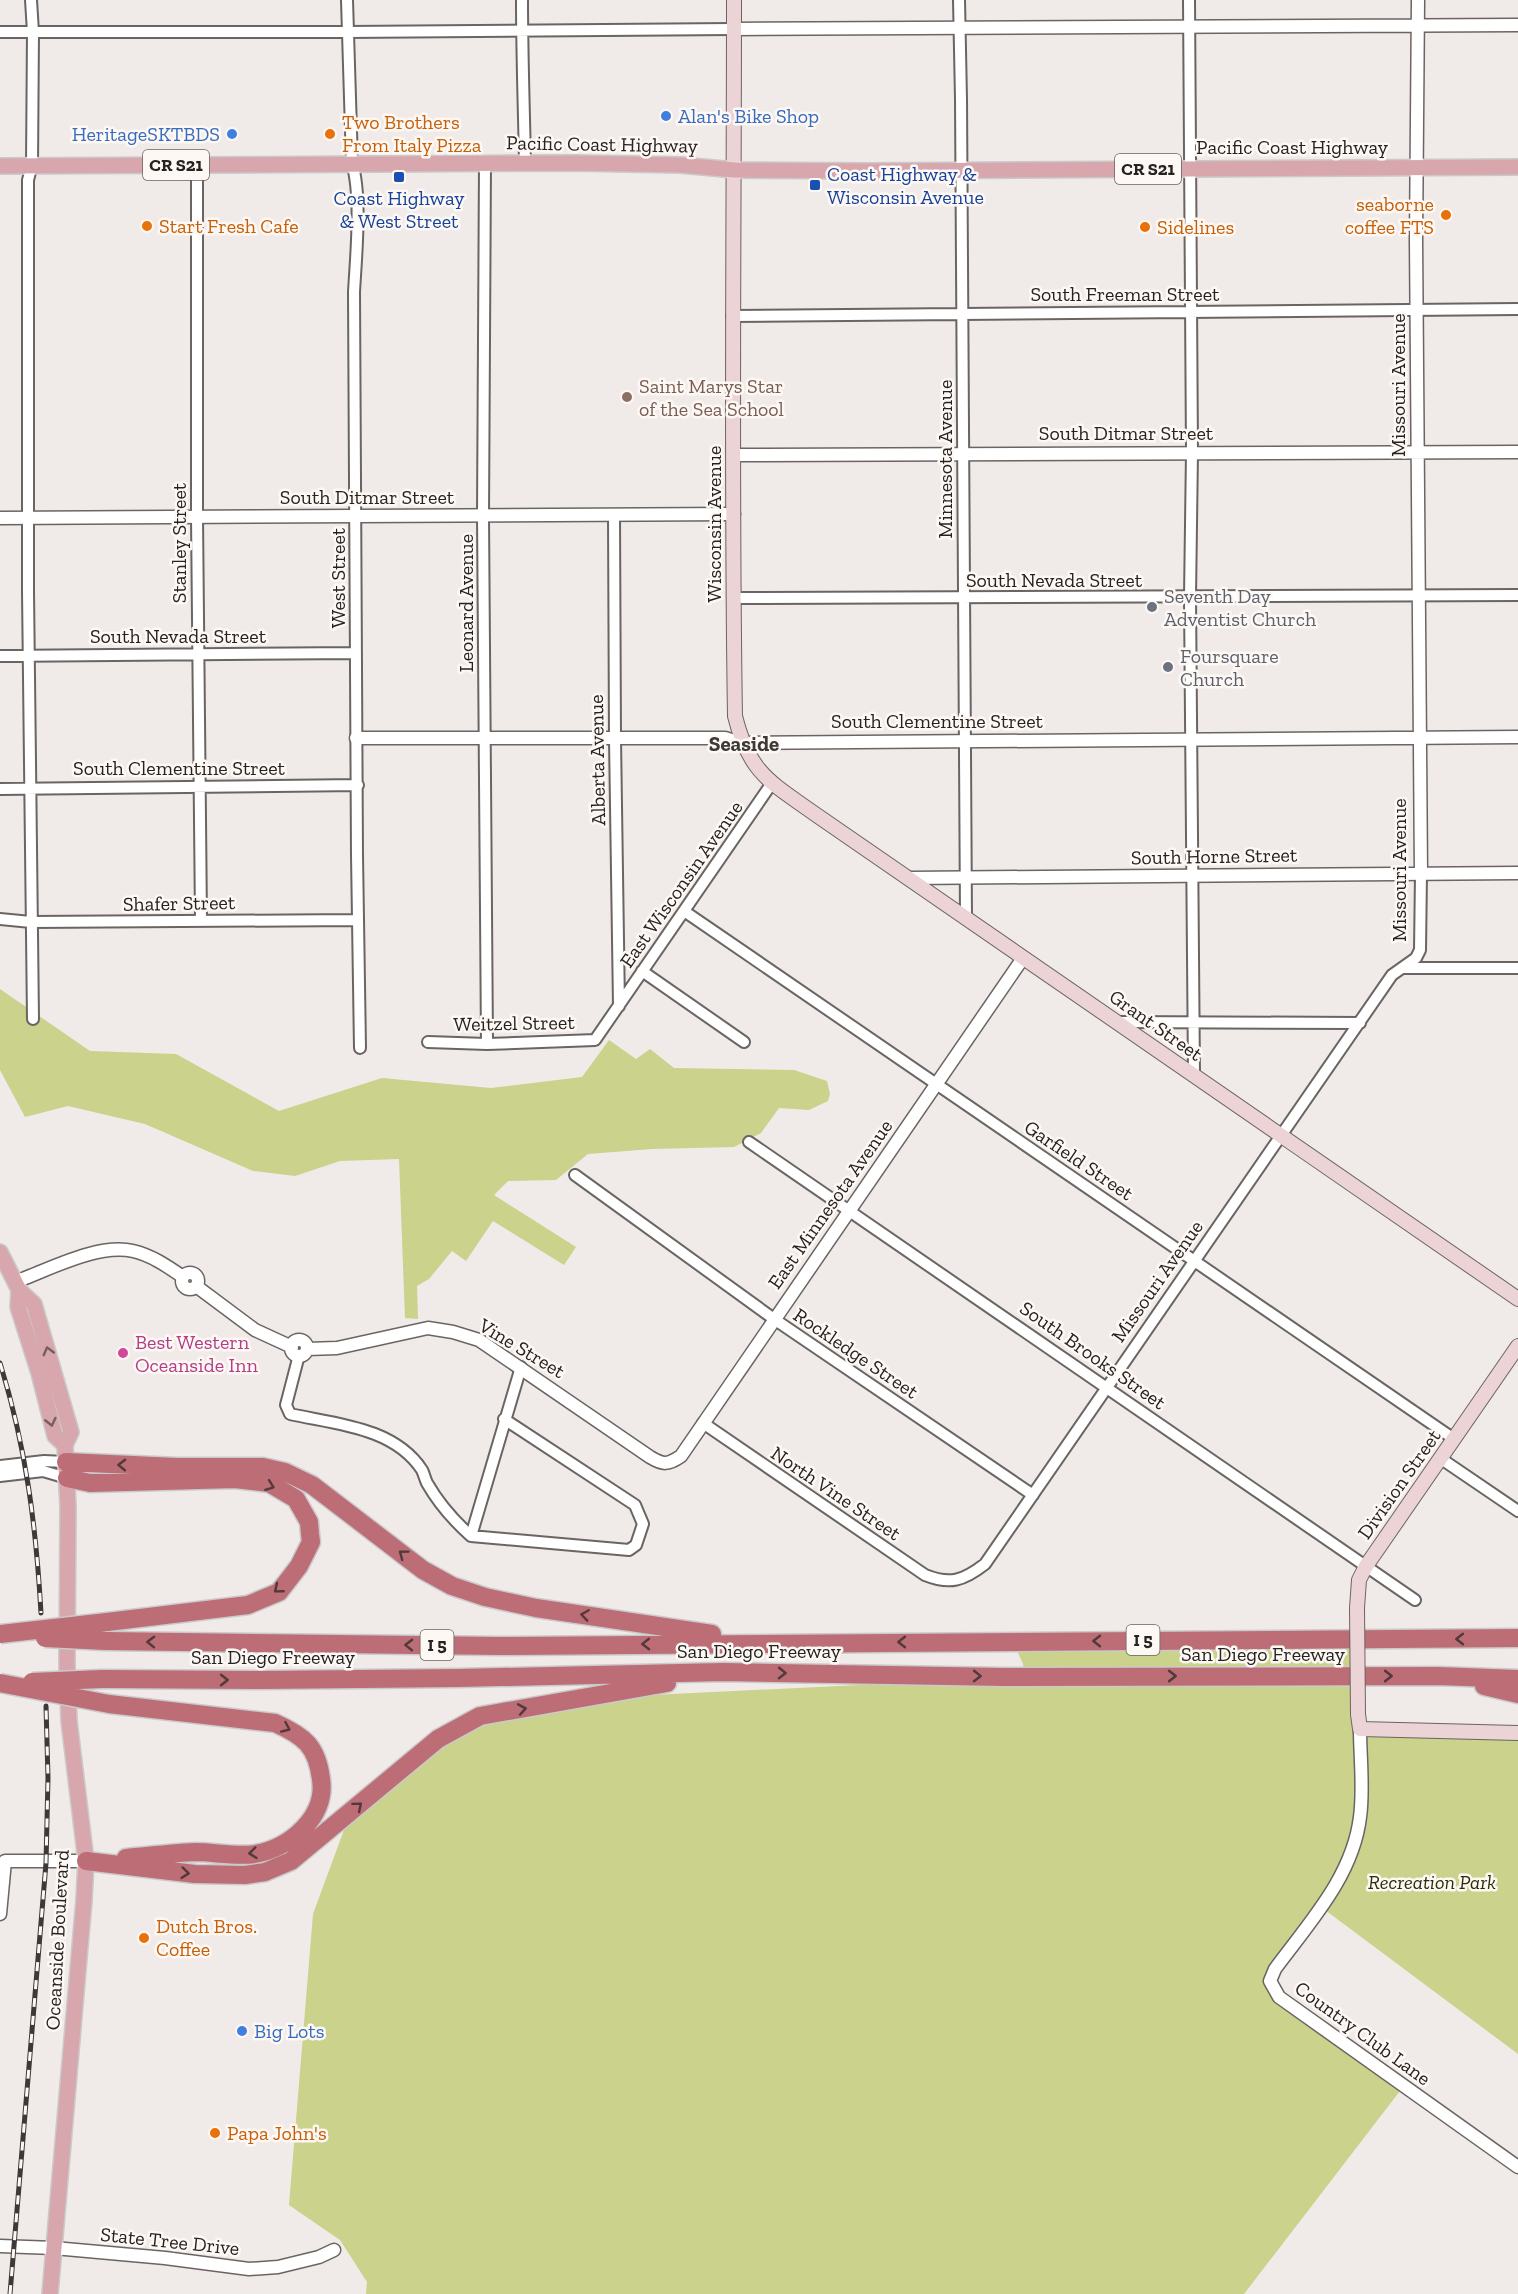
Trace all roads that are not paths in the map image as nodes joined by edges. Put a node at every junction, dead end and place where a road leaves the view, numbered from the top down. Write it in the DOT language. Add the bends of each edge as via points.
graph roads {
  1 [pos="31,0"];
  2 [pos="347,0"];
  3 [pos="522,0"];
  4 [pos="734,0"];
  5 [pos="959,0"];
  6 [pos="1189,0"];
  7 [pos="1418,0"];
  8 [pos="1418,25"];
  9 [pos="1518,25"];
  10 [pos="1189,27"];
  11 [pos="960,28"];
  12 [pos="734,29"];
  13 [pos="522,30"];
  14 [pos="0,32"];
  15 [pos="33,32"];
  16 [pos="347,32"];
  17 [pos="352,163"];
  18 [pos="485,163"];
  19 [pos="525,163"];
  20 [pos="32,165"];
  21 [pos="197,165"];
  22 [pos="0,166"];
  23 [pos="1518,167"];
  24 [pos="1189,168"];
  25 [pos="1416,168"];
  26 [pos="735,170"];
  27 [pos="960,171"];
  28 [pos="1417,309"];
  29 [pos="1518,309"];
  30 [pos="1190,311"];
  31 [pos="962,313"];
  32 [pos="732,316"];
  33 [pos="1192,452"];
  34 [pos="1418,452"];
  35 [pos="1518,452"];
  36 [pos="963,454"];
  37 [pos="734,455"];
  38 [pos="614,514"];
  39 [pos="734,514"];
  40 [pos="356,516"];
  41 [pos="483,516"];
  42 [pos="197,517"];
  43 [pos="0,518"];
  44 [pos="28,518"];
  45 [pos="1518,595"];
  46 [pos="1418,596"];
  47 [pos="1190,597"];
  48 [pos="734,598"];
  49 [pos="964,598"];
  50 [pos="356,653"];
  51 [pos="198,654"];
  52 [pos="29,655"];
  53 [pos="0,656"];
  54 [pos="1420,737"];
  55 [pos="1518,737"];
  56 [pos="356,738"];
  57 [pos="485,738"];
  58 [pos="615,739"];
  59 [pos="1191,739"];
  60 [pos="964,741"];
  61 [pos="741,742"];
  62 [pos="772,783"];
  63 [pos="358,785"];
  64 [pos="30,788"];
  65 [pos="199,788"];
  66 [pos="0,789"];
  67 [pos="1518,873"];
  68 [pos="1421,874"];
  69 [pos="1192,876"];
  70 [pos="910,878"];
  71 [pos="966,878"];
  72 [pos="684,911"];
  73 [pos="966,918"];
  74 [pos="0,919"];
  75 [pos="201,920"];
  76 [pos="358,920"];
  77 [pos="32,922"];
  78 [pos="1023,958"];
  79 [pos="1401,968"];
  80 [pos="1518,968"];
  81 [pos="642,971"];
  82 [pos="619,1006"];
  83 [pos="33,1019"];
  84 [pos="1120,1022"];
  85 [pos="1193,1023"];
  86 [pos="1360,1023"];
  87 [pos="428,1042"];
  88 [pos="744,1042"];
  89 [pos="487,1044"];
  90 [pos="360,1048"];
  91 [pos="1194,1075"];
  92 [pos="935,1084"];
  93 [pos="1281,1136"];
  94 [pos="749,1142"];
  95 [pos="574,1175"];
  96 [pos="849,1209"];
  97 [pos="0,1252"];
  98 [pos="1194,1262"];
  99 [pos="17,1286"];
  100 [pos="1518,1299"];
  101 [pos="774,1319"];
  102 [pos="299,1350"];
  103 [pos="1516,1354"];
  104 [pos="521,1367"];
  105 [pos="1107,1387"];
  106 [pos="504,1419"];
  107 [pos="703,1423"];
  108 [pos="1454,1439"];
  109 [pos="1440,1458"];
  110 [pos="66,1462"];
  111 [pos="662,1464"];
  112 [pos="0,1466"];
  113 [pos="0,1476"];
  114 [pos="1033,1495"];
  115 [pos="1518,1511"];
  116 [pos="471,1536"];
  117 [pos="1366,1566"];
  118 [pos="954,1581"];
  119 [pos="1415,1600"];
  120 [pos="0,1635"];
  121 [pos="1518,1638"];
  122 [pos="767,1642"];
  123 [pos="1357,1658"];
  124 [pos="723,1672"];
  125 [pos="1438,1676"];
  126 [pos="1518,1679"];
  127 [pos="0,1683"];
  128 [pos="1518,1694"];
  129 [pos="1360,1729"];
  130 [pos="1518,1733"];
  131 [pos="86,1861"];
  132 [pos="0,1914"];
  133 [pos="1518,2167"];
  134 [pos="0,2246"];
  135 [pos="54,2248"];
  136 [pos="334,2250"];
  137 [pos="50,2294"];
  1 -- 15 [label="street"];
  2 -- 16 [label="street, West Street"];
  3 -- 13 [label="street"];
  4 -- 12 [label="main road, Wisconsin Avenue"];
  5 -- 11 [label="street, Minnesota Avenue"];
  6 -- 10 [label="street"];
  7 -- 8 [label="street, Missouri Avenue"];
  8 -- 9 [label="street"];
  8 -- 10 [label="street"];
  8 -- 25 [label="street, Missouri Avenue"];
  10 -- 11 [label="street"];
  10 -- 24 [label="street"];
  11 -- 12 [label="street"];
  11 -- 27 [label="street, Minnesota Avenue"];
  12 -- 13 [label="street"];
  12 -- 26 [label="main road, Wisconsin Avenue"];
  13 -- 16 [label="street"];
  13 -- 19 [label="street"];
  14 -- 15 [label="street"];
  15 -- 16 [label="street"];
  15 -- 20 [label="street"];
  16 -- 17 [label="street, West Street"];
  17 -- 18 [label="main road, Pacific Coast Highway / CR S21"];
  17 -- 21 [label="main road, Pacific Coast Highway / CR S21"];
  17 -- 40 [label="street, West Street" via="356,176 357,247"];
  18 -- 19 [label="main road, Pacific Coast Highway / CR S21"];
  18 -- 41 [label="street, Leonard Avenue"];
  19 -- 26 [label="main road, Pacific Coast Highway / CR S21" via="680,165"];
  20 -- 21 [label="main road, Pacific Coast Highway / CR S21"];
  20 -- 22 [label="main road, Pacific Coast Highway / CR S21"];
  20 -- 44 [label="street" via="28,191"];
  21 -- 42 [label="street, Stanley Street"];
  23 -- 25 [label="main road, Pacific Coast Highway / CR S21"];
  24 -- 25 [label="main road, Pacific Coast Highway / CR S21"];
  24 -- 27 [label="main road, Pacific Coast Highway / CR S21"];
  24 -- 30 [label="street"];
  25 -- 28 [label="street, Missouri Avenue"];
  26 -- 27 [label="main road, Pacific Coast Highway / CR S21"];
  26 -- 32 [label="main road, Wisconsin Avenue"];
  27 -- 31 [label="street, Minnesota Avenue"];
  28 -- 29 [label="street, South Freeman Street"];
  28 -- 30 [label="street, South Freeman Street"];
  28 -- 34 [label="street, Missouri Avenue"];
  30 -- 31 [label="street, South Freeman Street"];
  30 -- 33 [label="street"];
  31 -- 32 [label="street, South Freeman Street"];
  31 -- 36 [label="street, Minnesota Avenue"];
  32 -- 37 [label="main road, Wisconsin Avenue"];
  33 -- 34 [label="street, South Ditmar Street"];
  33 -- 36 [label="street, South Ditmar Street"];
  33 -- 47 [label="street"];
  34 -- 35 [label="street, South Ditmar Street"];
  34 -- 46 [label="street, Missouri Avenue"];
  36 -- 37 [label="street, South Ditmar Street"];
  36 -- 49 [label="street, Minnesota Avenue"];
  37 -- 39 [label="main road, Wisconsin Avenue"];
  38 -- 39 [label="street, South Ditmar Street"];
  38 -- 41 [label="street, South Ditmar Street"];
  38 -- 58 [label="street, Alberta Avenue"];
  39 -- 48 [label="main road, Wisconsin Avenue"];
  40 -- 41 [label="street, South Ditmar Street"];
  40 -- 42 [label="street, South Ditmar Street"];
  40 -- 50 [label="street, West Street"];
  41 -- 57 [label="street, Leonard Avenue"];
  42 -- 44 [label="street, South Ditmar Street"];
  42 -- 51 [label="street, Stanley Street"];
  43 -- 44 [label="street, South Ditmar Street"];
  44 -- 52 [label="street"];
  45 -- 46 [label="street, South Nevada Street"];
  46 -- 47 [label="street, South Nevada Street"];
  46 -- 54 [label="street, Missouri Avenue"];
  47 -- 49 [label="street, South Nevada Street"];
  47 -- 59 [label="street"];
  48 -- 49 [label="street, South Nevada Street"];
  48 -- 61 [label="main road, Wisconsin Avenue" via="735,716"];
  49 -- 60 [label="street, Minnesota Avenue"];
  50 -- 51 [label="street, South Nevada Street"];
  50 -- 56 [label="street, West Street"];
  51 -- 52 [label="street, South Nevada Street"];
  51 -- 65 [label="street, Stanley Street"];
  52 -- 53 [label="street, South Nevada Street"];
  52 -- 64 [label="street"];
  54 -- 55 [label="street, South Clementine Street"];
  54 -- 59 [label="street, South Clementine Street"];
  54 -- 68 [label="street, Missouri Avenue"];
  56 -- 57 [label="street, South Clementine Street"];
  56 -- 63 [label="street, West Street"];
  57 -- 58 [label="street, South Clementine Street"];
  57 -- 89 [label="street, Leonard Avenue"];
  58 -- 61 [label="street, South Clementine Street" via="725,738"];
  58 -- 82 [label="street, Alberta Avenue"];
  59 -- 60 [label="street, South Clementine Street"];
  59 -- 69 [label="street"];
  60 -- 61 [label="street, South Clementine Street"];
  60 -- 71 [label="street, Minnesota Avenue"];
  61 -- 62 [label="main road, Wisconsin Avenue" via="755,767"];
  62 -- 70 [label="main road, Grant Street"];
  62 -- 72 [label="street, East Wisconsin Avenue"];
  63 -- 65 [label="street, South Clementine Street"];
  63 -- 76 [label="street, West Street"];
  64 -- 65 [label="street, South Clementine Street"];
  64 -- 66 [label="street, South Clementine Street"];
  64 -- 77 [label="street"];
  65 -- 75 [label="street, Stanley Street"];
  67 -- 68 [label="street, South Horne Street"];
  68 -- 69 [label="street, South Horne Street"];
  68 -- 79 [label="street, Missouri Avenue" via="1420,950 1416,958"];
  69 -- 71 [label="street, South Horne Street"];
  69 -- 85 [label="street"];
  70 -- 71 [label="street, South Horne Street"];
  70 -- 73 [label="main road, Grant Street"];
  71 -- 73 [label="street, Minnesota Avenue"];
  72 -- 81 [label="street, East Wisconsin Avenue"];
  72 -- 92 [label="street, Garfield Street"];
  73 -- 78 [label="main road, Grant Street"];
  74 -- 77 [label="street, Shafer Street"];
  75 -- 76 [label="street, Shafer Street"];
  75 -- 77 [label="street, Shafer Street"];
  76 -- 90 [label="street, West Street"];
  77 -- 83 [label="street"];
  78 -- 84 [label="main road, Grant Street"];
  78 -- 92 [label="street, East Minnesota Avenue"];
  79 -- 80 [label="street"];
  79 -- 86 [label="street, Missouri Avenue" via="1392,975"];
  81 -- 82 [label="street, East Wisconsin Avenue"];
  81 -- 88 [label="street"];
  82 -- 89 [label="street, Weitzel Street" via="595,1040"];
  84 -- 85 [label="street"];
  84 -- 91 [label="main road, Grant Street"];
  85 -- 86 [label="street"];
  85 -- 91 [label="street"];
  86 -- 93 [label="street, Missouri Avenue"];
  87 -- 89 [label="street, Weitzel Street"];
  91 -- 93 [label="main road, Grant Street"];
  92 -- 96 [label="street, East Minnesota Avenue"];
  92 -- 98 [label="street, Garfield Street"];
  93 -- 98 [label="street, Missouri Avenue"];
  93 -- 100 [label="main road, Grant Street"];
  94 -- 96 [label="street, South Brooks Street"];
  95 -- 101 [label="street, Rockledge Street"];
  96 -- 101 [label="street, East Minnesota Avenue"];
  96 -- 105 [label="street, South Brooks Street"];
  97 -- 99 [label="main road, Oceanside Boulevard"];
  98 -- 105 [label="street, Missouri Avenue"];
  98 -- 108 [label="street, Garfield Street"];
  99 -- 102 [label="street, Vine Street" via="91,1253 120,1249 145,1255 183,1277 185,1288 196,1286 255,1330"];
  99 -- 110 [label="main road, Oceanside Boulevard" via="18,1307"];
  101 -- 107 [label="street, East Minnesota Avenue"];
  101 -- 114 [label="street, Rockledge Street"];
  102 -- 104 [label="street, Vine Street" via="337,1348 428,1328 479,1340"];
  102 -- 116 [label="street" via="286,1406 290,1414 382,1436 417,1464 451,1519"];
  103 -- 108 [label="main road, Division Street"];
  104 -- 106 [label="street"];
  104 -- 111 [label="street, Vine Street"];
  105 -- 114 [label="street, Missouri Avenue"];
  105 -- 117 [label="street, South Brooks Street"];
  106 -- 116 [label="street"];
  106 -- 116 [label="street" via="635,1505 643,1524 636,1545 629,1550"];
  107 -- 111 [label="street, East Minnesota Avenue" via="681,1456"];
  107 -- 118 [label="street, North Vine Street" via="924,1575"];
  108 -- 109 [label="main road, Division Street"];
  109 -- 115 [label="street"];
  109 -- 117 [label="main road, Division Street"];
  110 -- 112 [label="street"];
  110 -- 113 [label="street" via="43,1471"];
  110 -- 120 [label="highway, one-way, bridge" via="90,1483 235,1479 269,1483 296,1499 309,1522 311,1542 279,1592 248,1605"];
  122 -- 110 [label="highway, one-way" via="536,1608 452,1586 423,1570 312,1485 285,1472 262,1467"];
  110 -- 131 [label="main road, Oceanside Boulevard" via="69,1721"];
  114 -- 118 [label="street, Missouri Avenue" via="985,1564"];
  117 -- 119 [label="street, South Brooks Street"];
  117 -- 123 [label="main road, Division Street, bridge" via="1359,1580"];
  122 -- 120 [label="highway, San Diego Freeway / I 5, one-way, bridge" via="500,1646 106,1641"];
  121 -- 122 [label="highway, San Diego Freeway / I 5, one-way"];
  123 -- 129 [label="main road, Country Club Lane, bridge"];
  124 -- 125 [label="highway, San Diego Freeway / I 5, one-way" via="1003,1677"];
  127 -- 124 [label="highway, San Diego Freeway / I 5, one-way, bridge"];
  131 -- 124 [label="highway, one-way" via="195,1874 265,1872 291,1861 438,1739 480,1716"];
  125 -- 126 [label="highway, San Diego Freeway / I 5"];
  125 -- 128 [label="highway"];
  127 -- 131 [label="highway, one-way, bridge" via="109,1704 275,1723 299,1734 319,1760 323,1787 314,1816 295,1837 275,1848 254,1854 195,1852"];
  129 -- 130 [label="main road"];
  129 -- 133 [label="street, Country Club Lane" via="1361,1805 1353,1850 1333,1890 1270,1981 1279,1997"];
  131 -- 132 [label="street" via="5,1861"];
  131 -- 135 [label="main road, Oceanside Boulevard"];
  134 -- 135 [label="street, State Tree Drive"];
  135 -- 136 [label="street, State Tree Drive" via="249,2269 278,2267"];
  135 -- 137 [label="main road, Oceanside Boulevard"];
}
